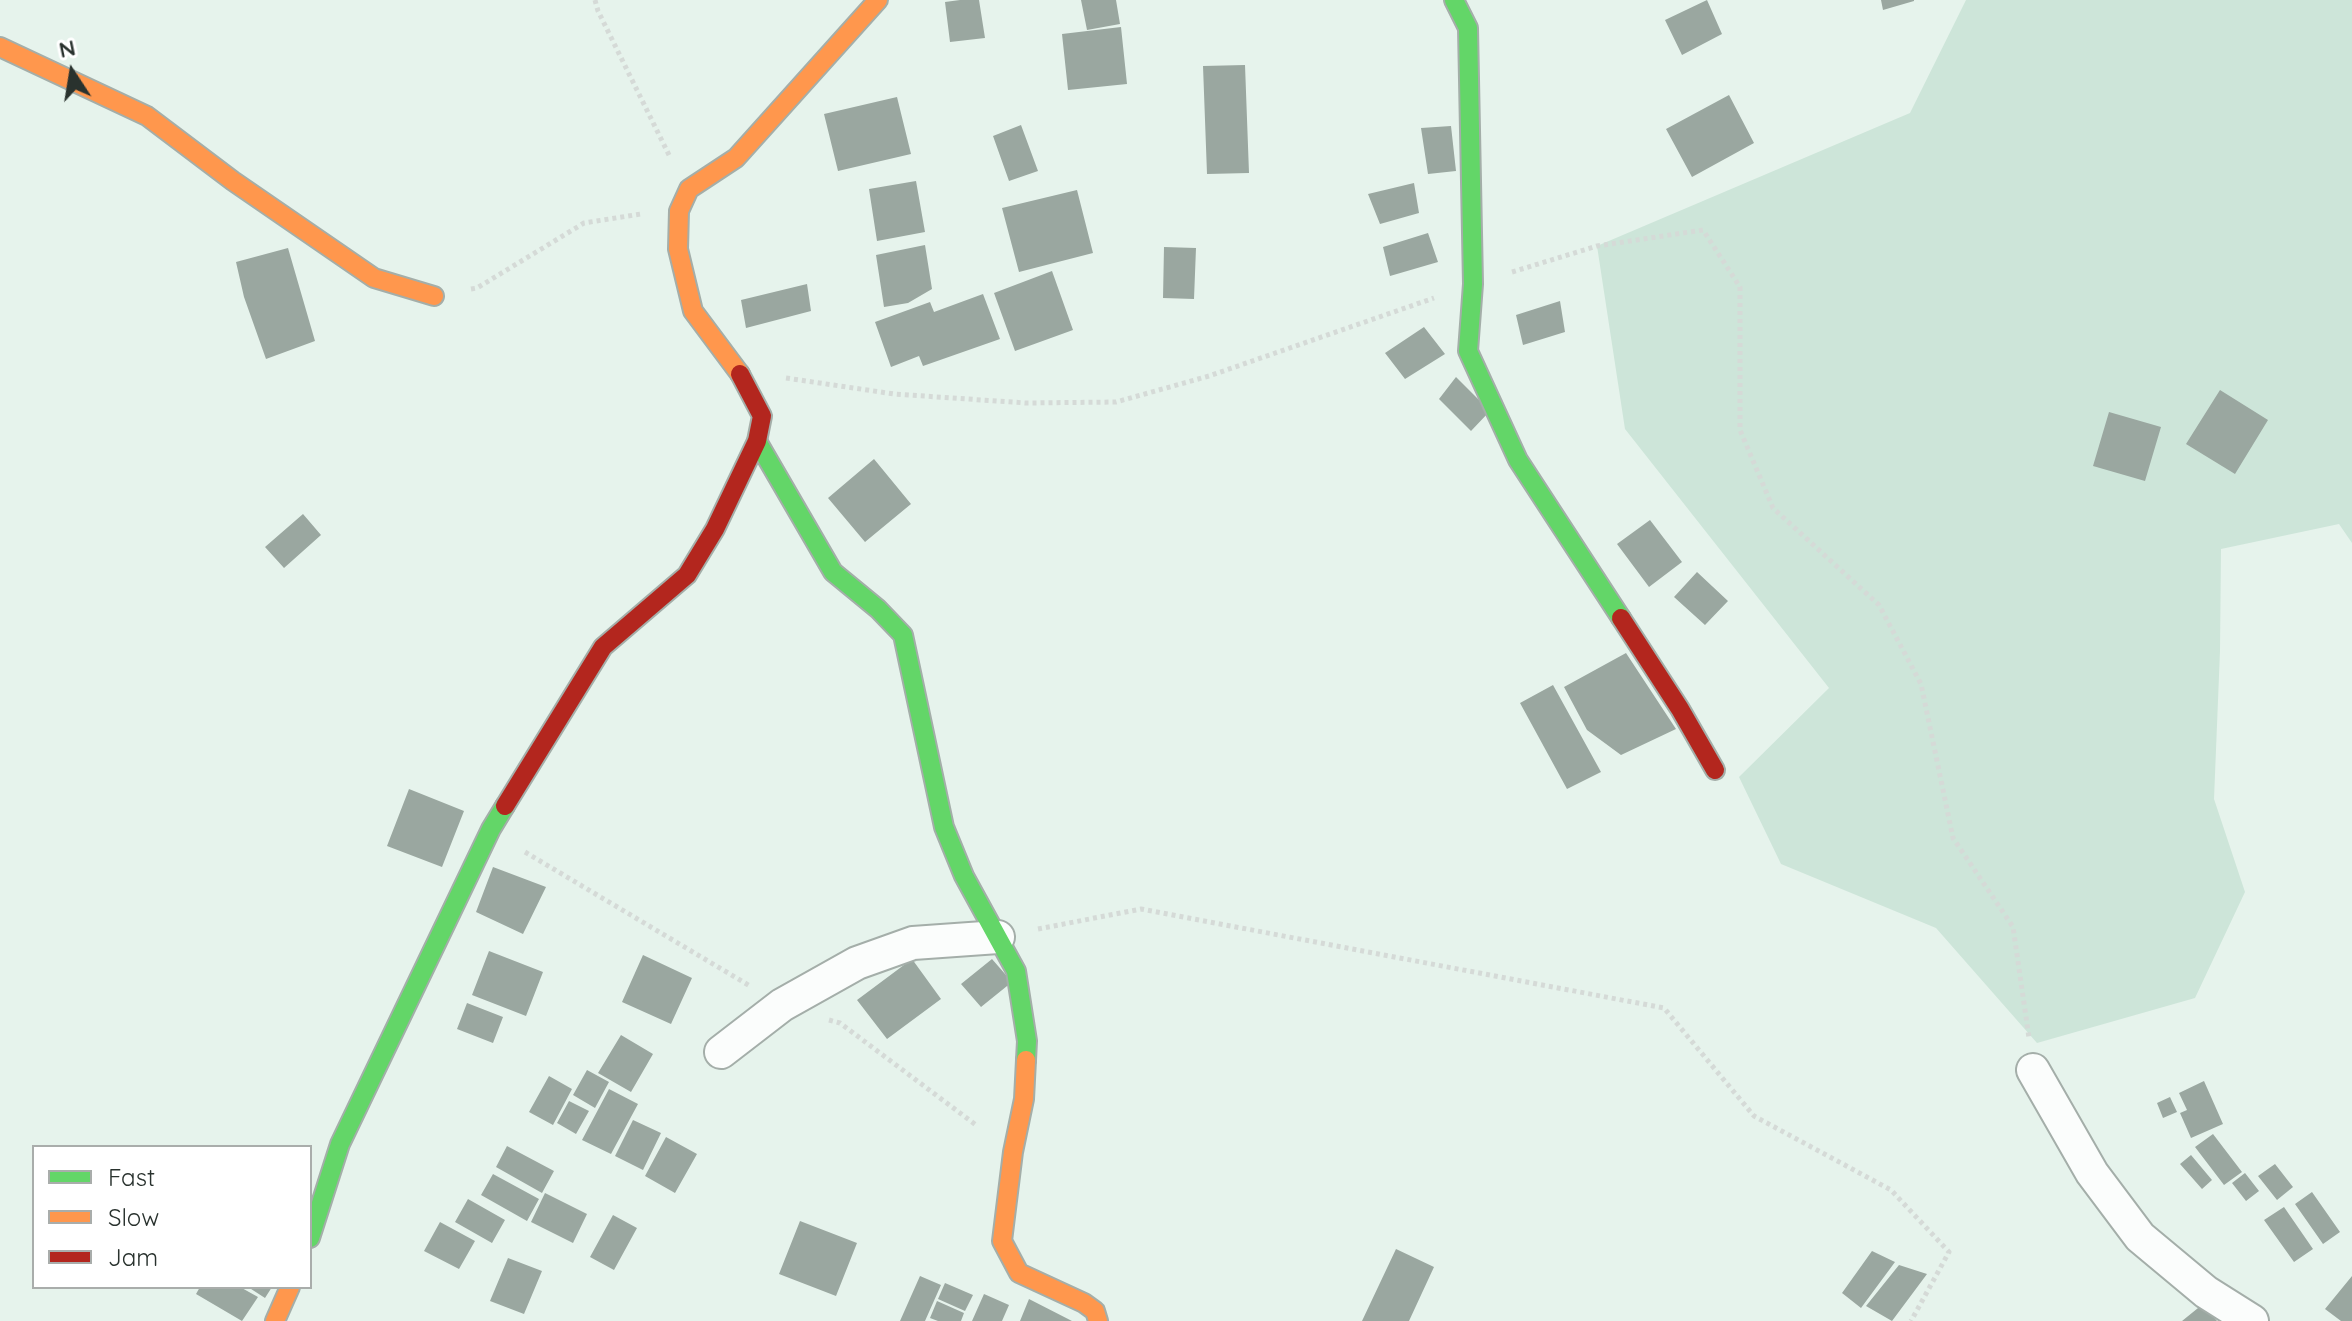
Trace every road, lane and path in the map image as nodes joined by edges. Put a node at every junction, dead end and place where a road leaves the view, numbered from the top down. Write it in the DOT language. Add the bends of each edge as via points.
graph roads {
  1 [pos="595,0"];
  2 [pos="878,0"];
  3 [pos="1454,0"];
  4 [pos="0,47"];
  5 [pos="689,189"];
  6 [pos="679,211"];
  7 [pos="1473,284"];
  8 [pos="434,296"];
  9 [pos="738,370"];
  10 [pos="757,441"];
  11 [pos="1715,770"];
  12 [pos="998,937"];
  13 [pos="721,1052"];
  14 [pos="2033,1070"];
  15 [pos="312,1232"];
  16 [pos="289,1289"];
  17 [pos="275,1321"];
  18 [pos="1098,1321"];
  19 [pos="1911,1321"];
  20 [pos="2252,1321"];
  1 -- 5 [label="path"];
  2 -- 5 [label="street" via="736,158"];
  3 -- 7 [label="street" via="1468,28"];
  4 -- 8 [label="street" via="147,116 374,278"];
  5 -- 6 [label="street"];
  6 -- 8 [label="path" via="584,223 477,288"];
  6 -- 9 [label="street" via="678,249 693,311"];
  7 -- 9 [label="path" via="1209,376 1116,402 1026,403 894,394"];
  7 -- 11 [label="street" via="1468,351 1518,460"];
  7 -- 14 [label="path" via="1597,246 1703,230 1740,287 1740,430 1773,508 1879,605 1921,684 1953,838 2013,927"];
  9 -- 10 [label="street" via="762,416"];
  10 -- 12 [label="street" via="833,572 903,635 944,827"];
  10 -- 15 [label="street" via="687,575 603,647 491,829 340,1144"];
  12 -- 13 [label="street" via="913,943 857,963 782,1005"];
  12 -- 18 [label="street" via="1016,971 1027,1041 1024,1099 1002,1241 1019,1273 1084,1303"];
  12 -- 19 [label="path" via="1141,909 1664,1008 1754,1116 1891,1190 1949,1252"];
  14 -- 20 [label="street" via="2092,1173 2140,1237 2206,1292"];
  16 -- 17 [label="street"];
}
